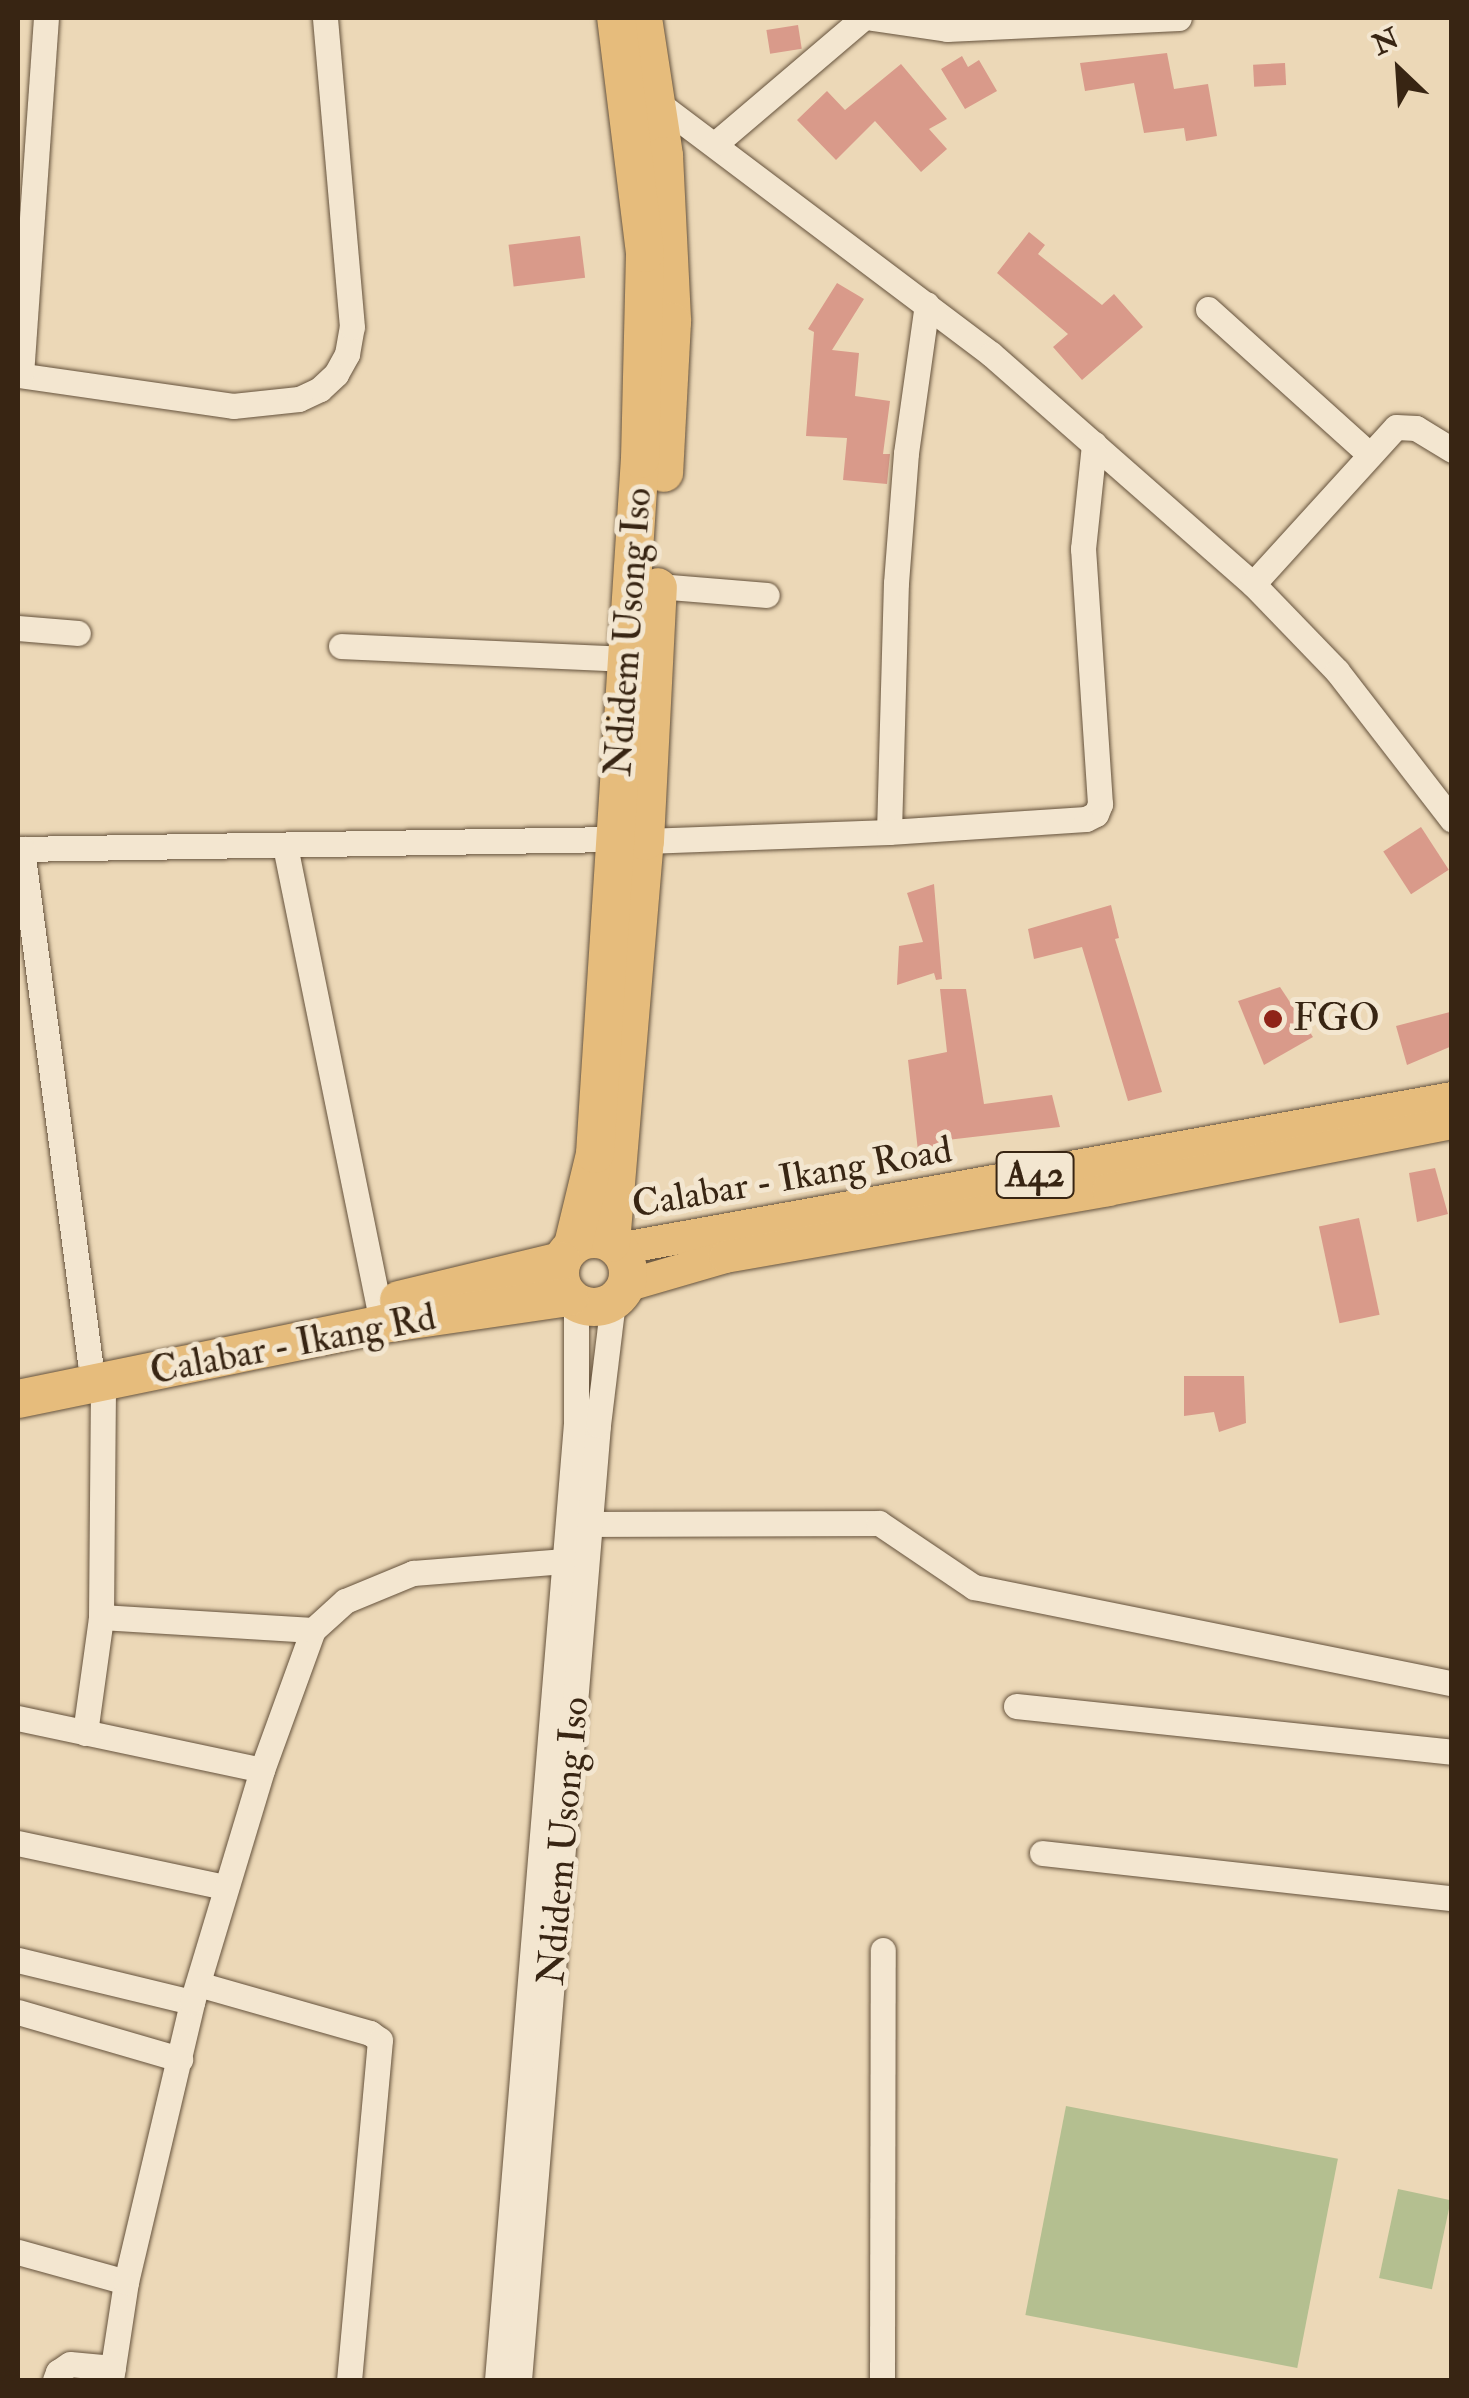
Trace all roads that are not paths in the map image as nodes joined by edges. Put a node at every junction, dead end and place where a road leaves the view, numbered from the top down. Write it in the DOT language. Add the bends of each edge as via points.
graph roads {
  1 [pos="46,18"];
  2 [pos="325,18"];
  3 [pos="616,18"];
  4 [pos="643,18"];
  5 [pos="862,18"];
  6 [pos="872,18"];
  7 [pos="1179,18"];
  8 [pos="626,78"];
  9 [pos="658,103"];
  10 [pos="715,144"];
  11 [pos="926,304"];
  12 [pos="1208,310"];
  13 [pos="19,375"];
  14 [pos="1094,444"];
  15 [pos="1452,450"];
  16 [pos="1368,454"];
  17 [pos="1253,584"];
  18 [pos="658,586"];
  19 [pos="767,595"];
  20 [pos="18,628"];
  21 [pos="78,633"];
  22 [pos="341,646"];
  23 [pos="627,659"];
  24 [pos="1452,820"];
  25 [pos="889,832"];
  26 [pos="630,840"];
  27 [pos="285,846"];
  28 [pos="20,849"];
  29 [pos="1452,1098"];
  30 [pos="1452,1122"];
  31 [pos="593,1273"];
  32 [pos="378,1305"];
  33 [pos="97,1372"];
  34 [pos="18,1377"];
  35 [pos="18,1399"];
  36 [pos="590,1524"];
  37 [pos="565,1560"];
  38 [pos="101,1618"];
  39 [pos="312,1630"];
  40 [pos="1452,1682"];
  41 [pos="1016,1706"];
  42 [pos="18,1718"];
  43 [pos="84,1733"];
  44 [pos="1452,1752"];
  45 [pos="262,1770"];
  46 [pos="18,1843"];
  47 [pos="1042,1853"];
  48 [pos="225,1887"];
  49 [pos="1452,1898"];
  50 [pos="883,1950"];
  51 [pos="18,1960"];
  52 [pos="195,1993"];
  53 [pos="18,2012"];
  54 [pos="180,2059"];
  55 [pos="18,2252"];
  56 [pos="126,2282"];
  57 [pos="112,2374"];
  58 [pos="55,2380"];
  59 [pos="349,2380"];
  60 [pos="497,2380"];
  61 [pos="519,2380"];
  62 [pos="882,2380"];
  1 -- 13 [label="street"];
  2 -- 13 [label="street" via="352,327 336,374 298,399 233,406"];
  3 -- 8 [label="highway, Ndidem Usong Iso"];
  4 -- 9 [label="highway, Ndidem Usong Iso"];
  5 -- 10 [label="street"];
  6 -- 7 [label="street" via="947,29"];
  8 -- 9 [label="street"];
  8 -- 23 [label="highway, Ndidem Usong Iso" via="645,253"];
  9 -- 10 [label="street"];
  9 -- 18 [label="highway, Ndidem Usong Iso" via="672,322"];
  10 -- 11 [label="street"];
  11 -- 14 [label="street"];
  11 -- 25 [label="street" via="896,583"];
  12 -- 16 [label="street"];
  14 -- 17 [label="street"];
  14 -- 25 [label="street" via="1083,549 1098,810 1086,820"];
  15 -- 16 [label="street" via="1406,425"];
  16 -- 17 [label="street"];
  17 -- 24 [label="street" via="1337,671"];
  18 -- 19 [label="street"];
  18 -- 26 [label="highway, Ndidem Usong Iso"];
  20 -- 21 [label="street"];
  22 -- 23 [label="street"];
  23 -- 26 [label="highway, Ndidem Usong Iso"];
  25 -- 26 [label="street"];
  26 -- 27 [label="street"];
  26 -- 31 [label="highway, Ndidem Usong Iso" via="594,1154"];
  27 -- 28 [label="street"];
  27 -- 32 [label="street"];
  28 -- 33 [label="street"];
  29 -- 31 [label="main road, Calabar - Ikang Road / A42"];
  30 -- 31 [label="main road, Calabar - Ikang Road / A42" via="725,1258"];
  31 -- 32 [label="highway, Calabar - Ikang Rd"];
  31 -- 33 [label="highway, Calabar - Ikang Rd" via="384,1324"];
  31 -- 36 [label="street, Ndidem Usong Iso"];
  31 -- 37 [label="street, Ndidem Usong Iso"];
  32 -- 33 [label="highway, Calabar - Ikang Rd"];
  33 -- 34 [label="highway, Calabar - Ikang Rd"];
  33 -- 35 [label="highway, Calabar - Ikang Rd"];
  33 -- 38 [label="street"];
  36 -- 40 [label="street" via="879,1523 974,1587"];
  36 -- 61 [label="street, Ndidem Usong Iso"];
  37 -- 39 [label="street" via="413,1573 346,1601"];
  37 -- 60 [label="street, Ndidem Usong Iso"];
  38 -- 39 [label="street"];
  38 -- 43 [label="street"];
  39 -- 45 [label="street"];
  41 -- 44 [label="street"];
  42 -- 43 [label="street"];
  43 -- 45 [label="street"];
  45 -- 48 [label="street"];
  46 -- 48 [label="street"];
  47 -- 49 [label="street"];
  48 -- 52 [label="street"];
  50 -- 62 [label="street"];
  51 -- 52 [label="street"];
  52 -- 54 [label="street"];
  52 -- 59 [label="street" via="380,2040"];
  53 -- 54 [label="street"];
  54 -- 56 [label="street"];
  55 -- 56 [label="street"];
  56 -- 57 [label="street"];
  57 -- 58 [label="street" via="70,2364"];
}
